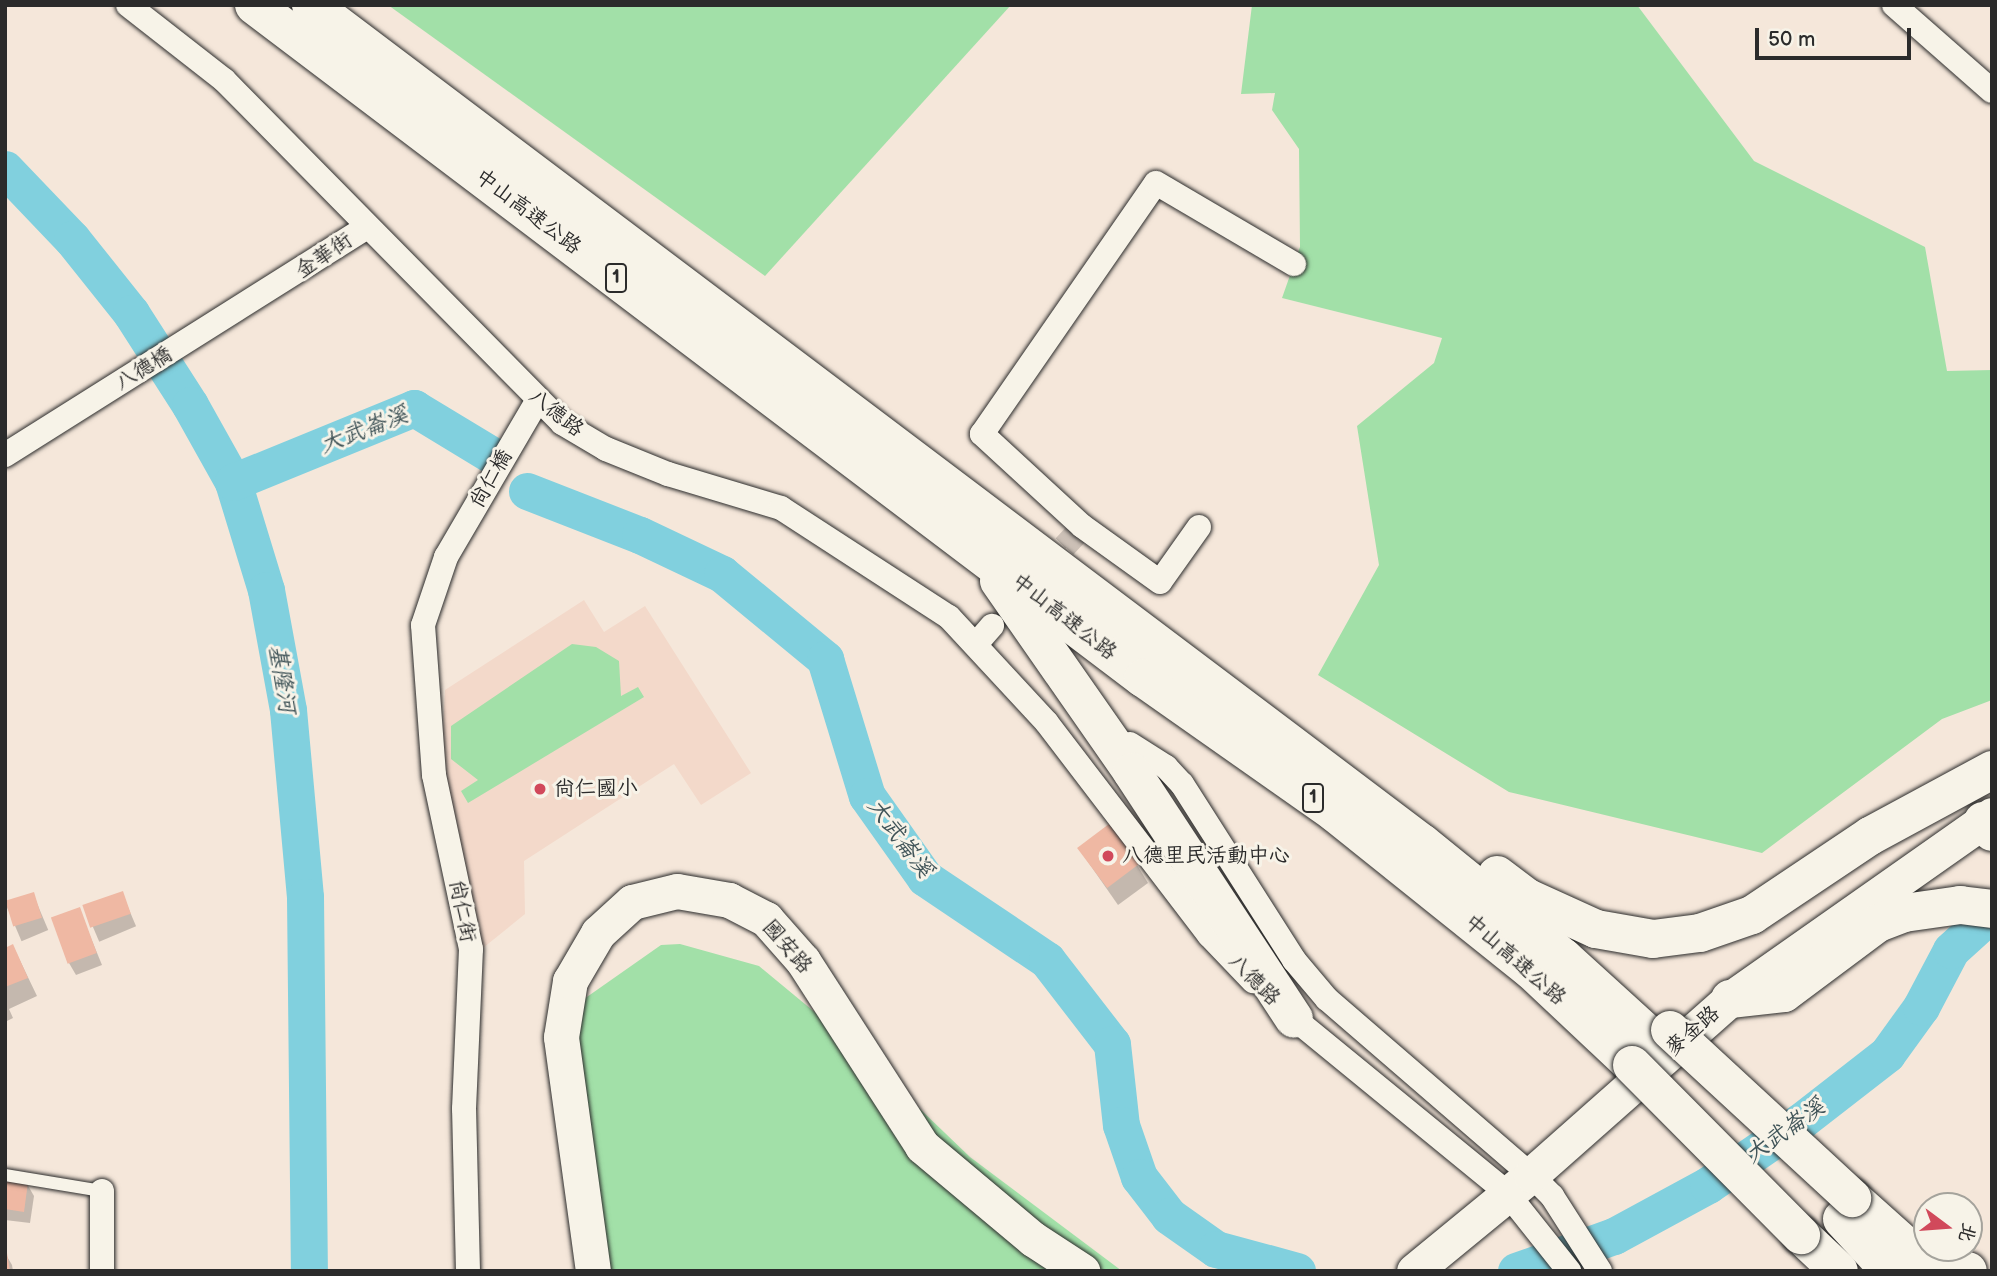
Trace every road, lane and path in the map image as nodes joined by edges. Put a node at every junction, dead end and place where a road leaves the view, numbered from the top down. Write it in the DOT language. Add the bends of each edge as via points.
graph roads {
  1 [pos="128,5"];
  2 [pos="254,5"];
  3 [pos="311,5"];
  4 [pos="1895,5"];
  5 [pos="1992,91"];
  6 [pos="366,228"];
  7 [pos="1294,264"];
  8 [pos="283,284"];
  9 [pos="537,401"];
  10 [pos="5,455"];
  11 [pos="1199,527"];
  12 [pos="978,550"];
  13 [pos="446,557"];
  14 [pos="1164,651"];
  15 [pos="1047,723"];
  16 [pos="1078,732"];
  17 [pos="1130,744"];
  18 [pos="1992,770"];
  19 [pos="1989,822"];
  20 [pos="1976,907"];
  21 [pos="1730,999"];
  22 [pos="1293,1019"];
  23 [pos="1652,1045"];
  24 [pos="5,1175"];
  25 [pos="102,1191"];
  26 [pos="1520,1198"];
  27 [pos="1842,1203"];
  28 [pos="1600,1268"];
  29 [pos="102,1271"];
  30 [pos="468,1271"];
  31 [pos="593,1271"];
  32 [pos="1082,1271"];
  33 [pos="1414,1271"];
  34 [pos="1569,1271"];
  35 [pos="1839,1271"];
  36 [pos="1890,1271"];
  37 [pos="1968,1271"];
  1 -- 6 [label="street, 八德路" via="224,80"];
  2 -- 12 [label="highway, 中山高速公路 / 1"];
  3 -- 14 [label="highway, 中山高速公路 / 1"];
  4 -- 5 [label="street"];
  6 -- 8 [label="street, 金華街"];
  6 -- 9 [label="street, 八德路"];
  7 -- 11 [label="street" via="1156,183 982,434 1079,530 1160,582"];
  8 -- 10 [label="street, 八德橋"];
  9 -- 13 [label="street, 尚仁橋"];
  9 -- 15 [label="street, 八德路" via="562,423 606,449 668,474 772,504 808,522 949,617 985,634"];
  12 -- 22 [label="highway" via="1132,772"];
  12 -- 23 [label="highway, 中山高速公路 / 1" via="1143,678 1335,813 1531,970"];
  13 -- 30 [label="street, 尚仁街" via="424,625 434,775 471,949 464,1109"];
  14 -- 18 [label="highway" via="1300,728 1528,898 1596,929 1653,939 1700,933 1752,915 1892,823"];
  14 -- 23 [label="highway, 中山高速公路 / 1" via="1422,843 1564,958"];
  15 -- 16 [label="street"];
  15 -- 22 [label="street, 八德路" via="1209,935"];
  17 -- 26 [label="street, 八德路" via="1166,767 1182,784 1294,960 1327,999"];
  19 -- 21 [label="street, 麥金路"];
  20 -- 21 [label="highway" via="1904,913 1878,923 1784,993"];
  21 -- 26 [label="street, 麥金路"];
  22 -- 26 [label="street, 八德路"];
  23 -- 27 [label="highway, 中山高速公路 / 1"];
  23 -- 35 [label="highway, 中山高速公路 / 1, bridge" via="1801,1235"];
  24 -- 25 [label="lane"];
  25 -- 29 [label="street"];
  26 -- 28 [label="street"];
  26 -- 33 [label="street, 麥金路"];
  26 -- 34 [label="street"];
  27 -- 36 [label="highway, 中山高速公路 / 1"];
  27 -- 37 [label="highway" via="1908,1248 1949,1268"];
  31 -- 32 [label="street, 國安路" via="561,1037 570,981 598,933 632,902 677,891 729,900 766,919 803,961 922,1146 1033,1239"];
}
